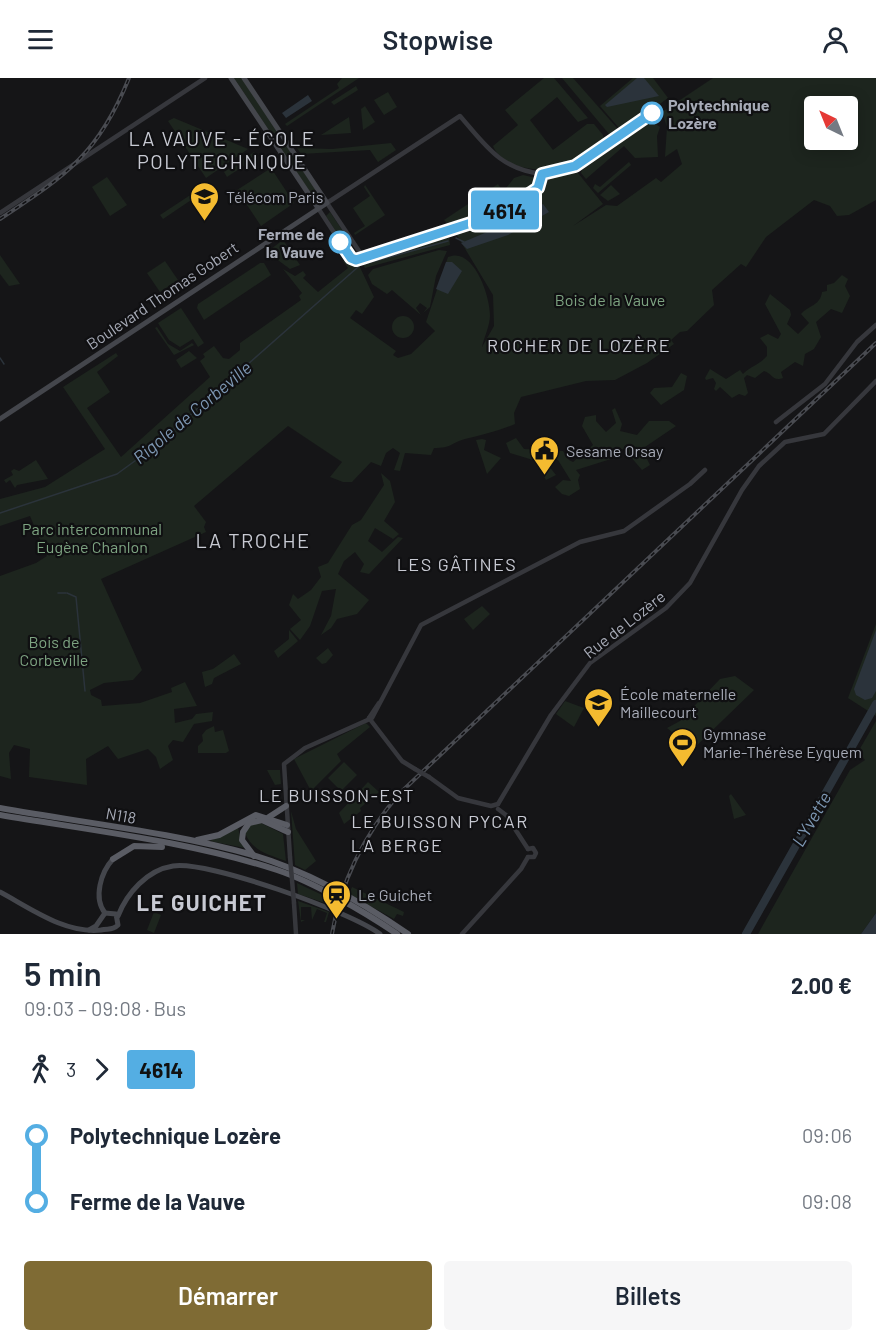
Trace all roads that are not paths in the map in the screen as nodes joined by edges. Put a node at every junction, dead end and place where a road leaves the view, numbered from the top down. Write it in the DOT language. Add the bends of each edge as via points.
graph roads {
  1 [pos="231,78"];
  2 [pos="244,78"];
  3 [pos="204,79"];
  4 [pos="327,203"];
  5 [pos="318,208"];
  6 [pos="0,213"];
  7 [pos="363,257"];
  8 [pos="876,325"];
  9 [pos="876,381"];
  10 [pos="0,419"];
  11 [pos="776,422"];
  12 [pos="705,470"];
  13 [pos="369,718"];
  14 [pos="286,806"];
  15 [pos="498,807"];
  16 [pos="0,808"];
  17 [pos="0,815"];
  18 [pos="269,817"];
  19 [pos="288,828"];
  20 [pos="183,840"];
  21 [pos="175,846"];
  22 [pos="528,849"];
  23 [pos="254,856"];
  24 [pos="528,857"];
  25 [pos="113,859"];
  26 [pos="0,892"];
  27 [pos="122,903"];
  28 [pos="112,912"];
  29 [pos="105,913"];
  30 [pos="118,916"];
  31 [pos="100,921"];
  32 [pos="105,929"];
  33 [pos="87,931"];
  34 [pos="296,934"];
  35 [pos="380,934"];
  36 [pos="397,934"];
  37 [pos="408,934"];
  38 [pos="462,934"];
  1 -- 5 [label="main road"];
  2 -- 4 [label="main road"];
  3 -- 6 [label="street"];
  4 -- 5 [label="main road, Boulevard Thomas Gobert"];
  4 -- 7 [label="street"];
  4 -- 7 [label="street, Boulevard Thomas Gobert" via="460,116 500,160 521,171 542,174 538,188 499,214"];
  5 -- 7 [label="street" via="351,258"];
  5 -- 10 [label="main road, Boulevard Thomas Gobert"];
  8 -- 11 [label="street" via="857,342 825,384"];
  9 -- 15 [label="street, Rue de Lozère" via="824,434 789,441 759,466 686,588 666,608 590,663 551,715"];
  12 -- 13 [label="street" via="624,531 580,542 421,625 375,714"];
  13 -- 14 [label="street" via="289,758 283,767"];
  13 -- 15 [label="street, bridge" via="402,761 458,798 491,806 493,811"];
  14 -- 18 [label="highway"];
  14 -- 19 [label="street"];
  15 -- 22 [label="street"];
  16 -- 20 [label="highway, N118 / N118"];
  17 -- 21 [label="highway"];
  18 -- 19 [label="highway"];
  18 -- 20 [label="highway" via="253,816 213,837"];
  19 -- 23 [label="highway" via="262,820 249,823 242,840"];
  19 -- 34 [label="street, bridge"];
  20 -- 23 [label="highway"];
  21 -- 25 [label="highway" via="134,846"];
  21 -- 36 [label="highway" via="278,870"];
  22 -- 24 [label="street"];
  22 -- 24 [label="street" via="536,853"];
  23 -- 37 [label="highway" via="347,897"];
  24 -- 38 [label="street"];
  25 -- 29 [label="main road" via="104,874 99,896"];
  26 -- 33 [label="main road" via="53,921"];
  27 -- 28 [label="main road"];
  27 -- 30 [label="main road"];
  27 -- 35 [label="main road" via="147,878 174,869 200,868 255,882 333,910"];
  28 -- 29 [label="main road"];
  28 -- 30 [label="main road"];
  29 -- 31 [label="main road"];
  30 -- 32 [label="main road" via="116,927"];
  31 -- 32 [label="main road"];
  31 -- 33 [label="main road"];
  32 -- 33 [label="main road"];
}
